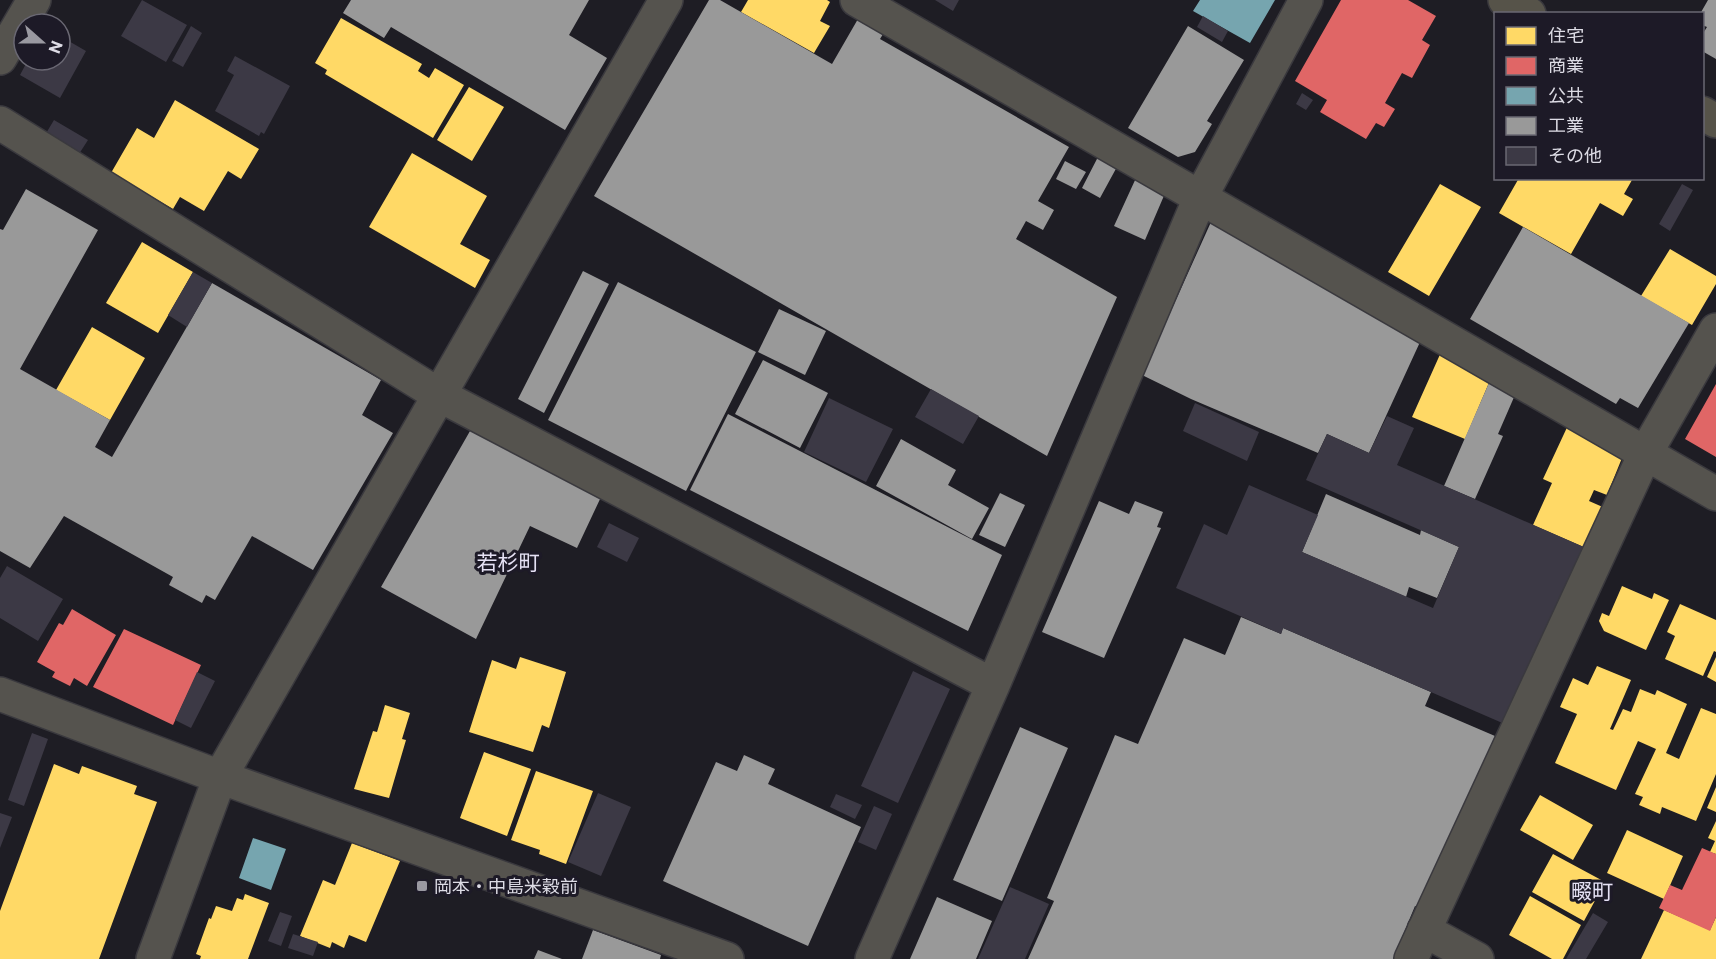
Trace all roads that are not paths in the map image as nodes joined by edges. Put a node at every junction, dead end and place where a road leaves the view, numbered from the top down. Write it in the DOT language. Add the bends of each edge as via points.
graph roads {
  1 [pos="34,0"];
  2 [pos="666,0"];
  3 [pos="857,0"];
  4 [pos="1306,0"];
  5 [pos="1505,0"];
  6 [pos="1526,12"];
  7 [pos="0,58"];
  8 [pos="0,123"];
  9 [pos="1200,198"];
  10 [pos="1716,330"];
  11 [pos="439,395"];
  12 [pos="1645,454"];
  13 [pos="1716,494"];
  14 [pos="993,685"];
  15 [pos="0,694"];
  16 [pos="220,777"];
  17 [pos="1417,945"];
  18 [pos="153,959"];
  19 [pos="727,959"];
  20 [pos="872,959"];
  21 [pos="1477,959"];
  1 -- 7 [label="street"];
  2 -- 11 [label="street"];
  3 -- 9 [label="street"];
  4 -- 9 [label="street"];
  5 -- 6 [label="main road"];
  8 -- 11 [label="street"];
  9 -- 12 [label="street"];
  9 -- 14 [label="street"];
  10 -- 12 [label="street"];
  11 -- 14 [label="street"];
  11 -- 16 [label="street"];
  12 -- 13 [label="street"];
  12 -- 17 [label="street"];
  14 -- 20 [label="street"];
  15 -- 16 [label="street"];
  16 -- 18 [label="street"];
  16 -- 19 [label="street"];
  17 -- 21 [label="street"];
}
